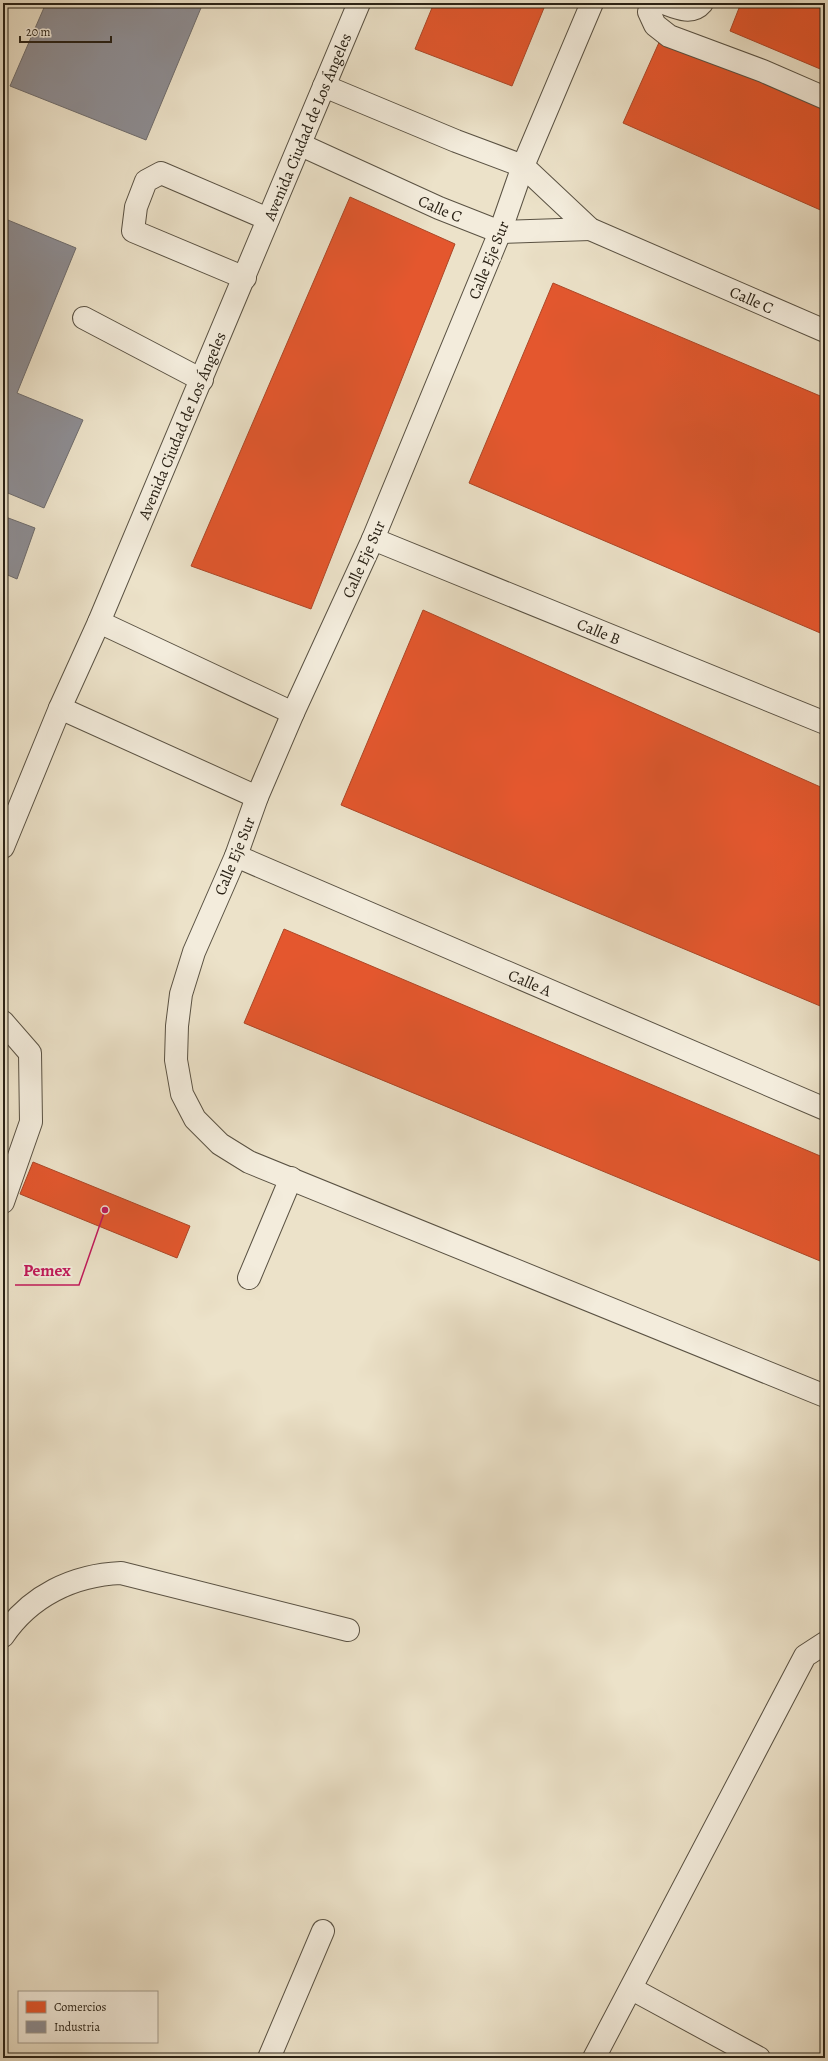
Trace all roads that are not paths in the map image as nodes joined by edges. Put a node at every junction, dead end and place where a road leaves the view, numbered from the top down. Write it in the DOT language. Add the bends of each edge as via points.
graph roads {
  1 [pos="359,3"];
  2 [pos="592,3"];
  3 [pos="652,3"];
  4 [pos="324,86"];
  5 [pos="825,98"];
  6 [pos="301,145"];
  7 [pos="523,166"];
  8 [pos="268,219"];
  9 [pos="590,229"];
  10 [pos="500,232"];
  11 [pos="245,278"];
  12 [pos="84,318"];
  13 [pos="825,331"];
  14 [pos="202,380"];
  15 [pos="373,539"];
  16 [pos="99,622"];
  17 [pos="60,708"];
  18 [pos="293,713"];
  19 [pos="825,723"];
  20 [pos="257,798"];
  21 [pos="3,847"];
  22 [pos="236,856"];
  23 [pos="3,1022"];
  24 [pos="825,1109"];
  25 [pos="291,1178"];
  26 [pos="3,1202"];
  27 [pos="249,1278"];
  28 [pos="825,1396"];
  29 [pos="348,1630"];
  30 [pos="3,1636"];
  31 [pos="825,1643"];
  32 [pos="323,1931"];
  33 [pos="632,1989"];
  34 [pos="269,2058"];
  35 [pos="594,2058"];
  36 [pos="759,2058"];
  1 -- 4 [label="street, Avenida Ciudad de Los Ángeles"];
  2 -- 7 [label="street, Calle Eje Sur"];
  3 -- 5 [label="street" via="650,12 655,25 669,36 763,71"];
  4 -- 6 [label="street, Avenida Ciudad de Los Ángeles"];
  4 -- 7 [label="street, Calle C"];
  6 -- 8 [label="street, Avenida Ciudad de Los Ángeles"];
  6 -- 10 [label="street, Calle C" via="439,208"];
  7 -- 9 [label="street, Calle C"];
  7 -- 10 [label="street, Calle Eje Sur"];
  8 -- 11 [label="street, Avenida Ciudad de Los Ángeles"];
  8 -- 11 [label="street" via="161,173 146,181 136,207 133,231"];
  9 -- 10 [label="street, Calle C"];
  9 -- 13 [label="street, Calle C"];
  10 -- 15 [label="street, Calle Eje Sur"];
  11 -- 14 [label="street, Avenida Ciudad de Los Ángeles"];
  12 -- 14 [label="street"];
  14 -- 16 [label="street, Avenida Ciudad de Los Ángeles"];
  15 -- 18 [label="street, Calle Eje Sur"];
  15 -- 19 [label="street, Calle B"];
  16 -- 17 [label="street, Avenida Ciudad de Los Ángeles"];
  16 -- 18 [label="street"];
  17 -- 20 [label="street"];
  17 -- 21 [label="street, Avenida Ciudad de Los Ángeles"];
  18 -- 20 [label="street, Calle Eje Sur"];
  20 -- 22 [label="street, Calle Eje Sur"];
  22 -- 24 [label="street, Calle A"];
  22 -- 25 [label="street, Calle Eje Sur" via="194,952 181,994 176,1060 182,1094 195,1119 220,1144 250,1162"];
  23 -- 26 [label="street" via="30,1053 32,1122"];
  25 -- 27 [label="street"];
  25 -- 28 [label="street, Calle Eje Sur"];
  29 -- 30 [label="street" via="121,1573 100,1574 75,1580 46,1595 13,1622"];
  31 -- 33 [label="street" via="805,1656"];
  32 -- 34 [label="street"];
  33 -- 35 [label="street"];
  33 -- 36 [label="street"];
}
